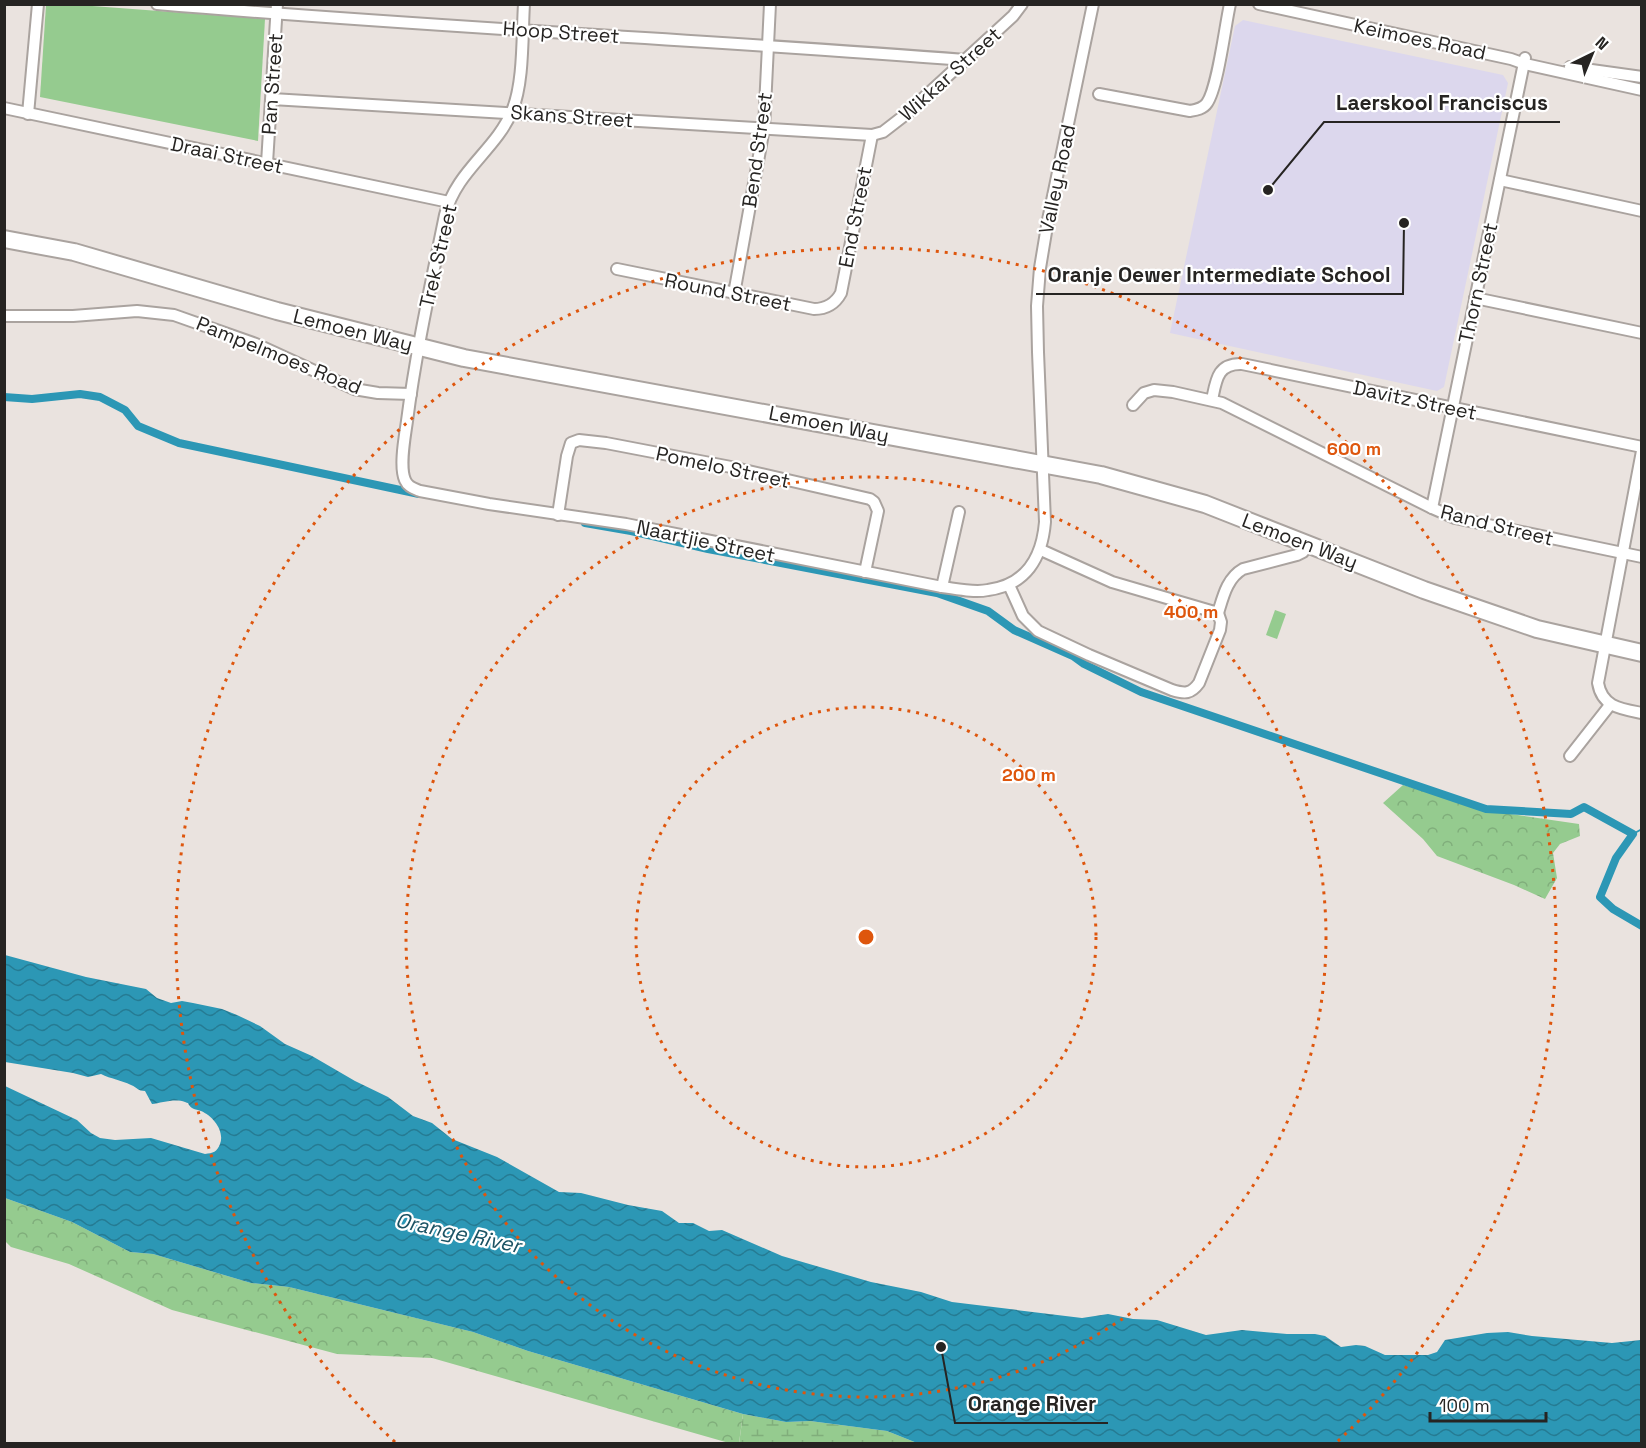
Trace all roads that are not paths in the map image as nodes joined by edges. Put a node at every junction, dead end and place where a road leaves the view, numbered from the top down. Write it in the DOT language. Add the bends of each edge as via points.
graph roads {
  1 [pos="38,4"];
  2 [pos="157,4"];
  3 [pos="524,4"];
  4 [pos="770,4"];
  5 [pos="1022,4"];
  6 [pos="1093,4"];
  7 [pos="1230,4"];
  8 [pos="1259,4"];
  9 [pos="1285,7"];
  10 [pos="277,10"];
  11 [pos="522,30"];
  12 [pos="768,45"];
  13 [pos="965,60"];
  14 [pos="1525,61"];
  15 [pos="1641,77"];
  16 [pos="1641,90"];
  17 [pos="1099,94"];
  18 [pos="272,99"];
  19 [pos="4,108"];
  20 [pos="512,112"];
  21 [pos="28,114"];
  22 [pos="764,128"];
  23 [pos="872,135"];
  24 [pos="267,163"];
  25 [pos="1500,180"];
  26 [pos="449,202"];
  27 [pos="1641,211"];
  28 [pos="4,239"];
  29 [pos="617,269"];
  30 [pos="734,294"];
  31 [pos="1475,298"];
  32 [pos="838,299"];
  33 [pos="4,316"];
  34 [pos="1641,333"];
  35 [pos="418,347"];
  36 [pos="411,394"];
  37 [pos="1212,400"];
  38 [pos="1133,405"];
  39 [pos="1453,408"];
  40 [pos="1641,449"];
  41 [pos="1043,463"];
  42 [pos="406,481"];
  43 [pos="1432,508"];
  44 [pos="959,512"];
  45 [pos="558,514"];
  46 [pos="1309,544"];
  47 [pos="1041,550"];
  48 [pos="1622,553"];
  49 [pos="1641,557"];
  50 [pos="865,572"];
  51 [pos="1009,585"];
  52 [pos="942,587"];
  53 [pos="1218,613"];
  54 [pos="1606,646"];
  55 [pos="1641,653"];
  56 [pos="1610,705"];
  57 [pos="1641,713"];
  58 [pos="1570,756"];
  1 -- 21 [label="street"];
  2 -- 10 [label="street, Hoop Street"];
  3 -- 11 [label="street, Trek Street"];
  4 -- 12 [label="street, Bend Street"];
  5 -- 13 [label="street, Wikkar Street"];
  6 -- 41 [label="street, Valley Road" via="1040,268 1037,306"];
  7 -- 17 [label="street" via="1214,85 1203,108 1190,111"];
  8 -- 9 [label="street, Keimoes Road"];
  9 -- 14 [label="street, Keimoes Road"];
  10 -- 11 [label="street, Hoop Street"];
  10 -- 18 [label="street, Pan Street"];
  11 -- 12 [label="street, Hoop Street"];
  11 -- 20 [label="street, Trek Street" via="518,89"];
  12 -- 13 [label="street, Hoop Street"];
  12 -- 22 [label="street, Bend Street"];
  13 -- 23 [label="street, Wikkar Street" via="893,125"];
  14 -- 15 [label="street, Keimoes Road"];
  14 -- 16 [label="street, Keimoes Road"];
  14 -- 25 [label="street, Thorn Street"];
  18 -- 20 [label="street, Skans Street"];
  18 -- 24 [label="street, Pan Street"];
  19 -- 21 [label="street, Draai Street"];
  20 -- 22 [label="street, Skans Street"];
  20 -- 26 [label="street, Trek Street" via="460,181"];
  21 -- 24 [label="street, Draai Street"];
  22 -- 23 [label="street, Skans Street"];
  22 -- 30 [label="street, Bend Street"];
  23 -- 32 [label="street, End Street"];
  24 -- 26 [label="street, Draai Street"];
  25 -- 27 [label="street"];
  25 -- 31 [label="street, Thorn Street"];
  26 -- 35 [label="street, Trek Street"];
  28 -- 35 [label="highway, Lemoen Way" via="74,252"];
  29 -- 30 [label="street, Round Street"];
  30 -- 32 [label="street, Round Street" via="814,309 823,309"];
  31 -- 34 [label="street"];
  31 -- 39 [label="street, Thorn Street"];
  33 -- 36 [label="street, Pampelmoes Road" via="136,311 174,315 256,344 354,389"];
  35 -- 36 [label="street, Trek Street"];
  35 -- 41 [label="highway, Lemoen Way"];
  36 -- 42 [label="street, Trek Street" via="404,446"];
  37 -- 38 [label="street, Rand Street" via="1154,390 1144,393"];
  37 -- 39 [label="street, Davitz Street" via="1222,369 1242,363"];
  37 -- 43 [label="street, Rand Street"];
  39 -- 40 [label="street, Davitz Street"];
  39 -- 43 [label="street, Thorn Street"];
  40 -- 48 [label="street"];
  41 -- 46 [label="highway, Lemoen Way" via="1140,484"];
  41 -- 47 [label="street, Valley Road" via="1045,522"];
  42 -- 45 [label="street, Naartjie Street" via="420,491"];
  43 -- 48 [label="street, Rand Street" via="1461,519"];
  44 -- 52 [label="street"];
  45 -- 50 [label="street, Naartjie Street"];
  45 -- 50 [label="street, Pomelo Street" via="571,443 606,443 870,499 878,511"];
  46 -- 53 [label="street" via="1297,555 1236,573"];
  46 -- 54 [label="highway, Lemoen Way" via="1537,630"];
  47 -- 51 [label="street" via="1031,566"];
  47 -- 53 [label="street" via="1112,582"];
  48 -- 49 [label="street, Rand Street"];
  48 -- 54 [label="street"];
  50 -- 52 [label="street, Naartjie Street"];
  51 -- 52 [label="street, Naartjie Street" via="987,591"];
  51 -- 53 [label="street" via="1023,616 1038,631 1185,693 1199,683 1220,630"];
  54 -- 55 [label="highway, Lemoen Way"];
  54 -- 56 [label="street" via="1598,683"];
  56 -- 57 [label="street"];
  56 -- 58 [label="street"];
}
